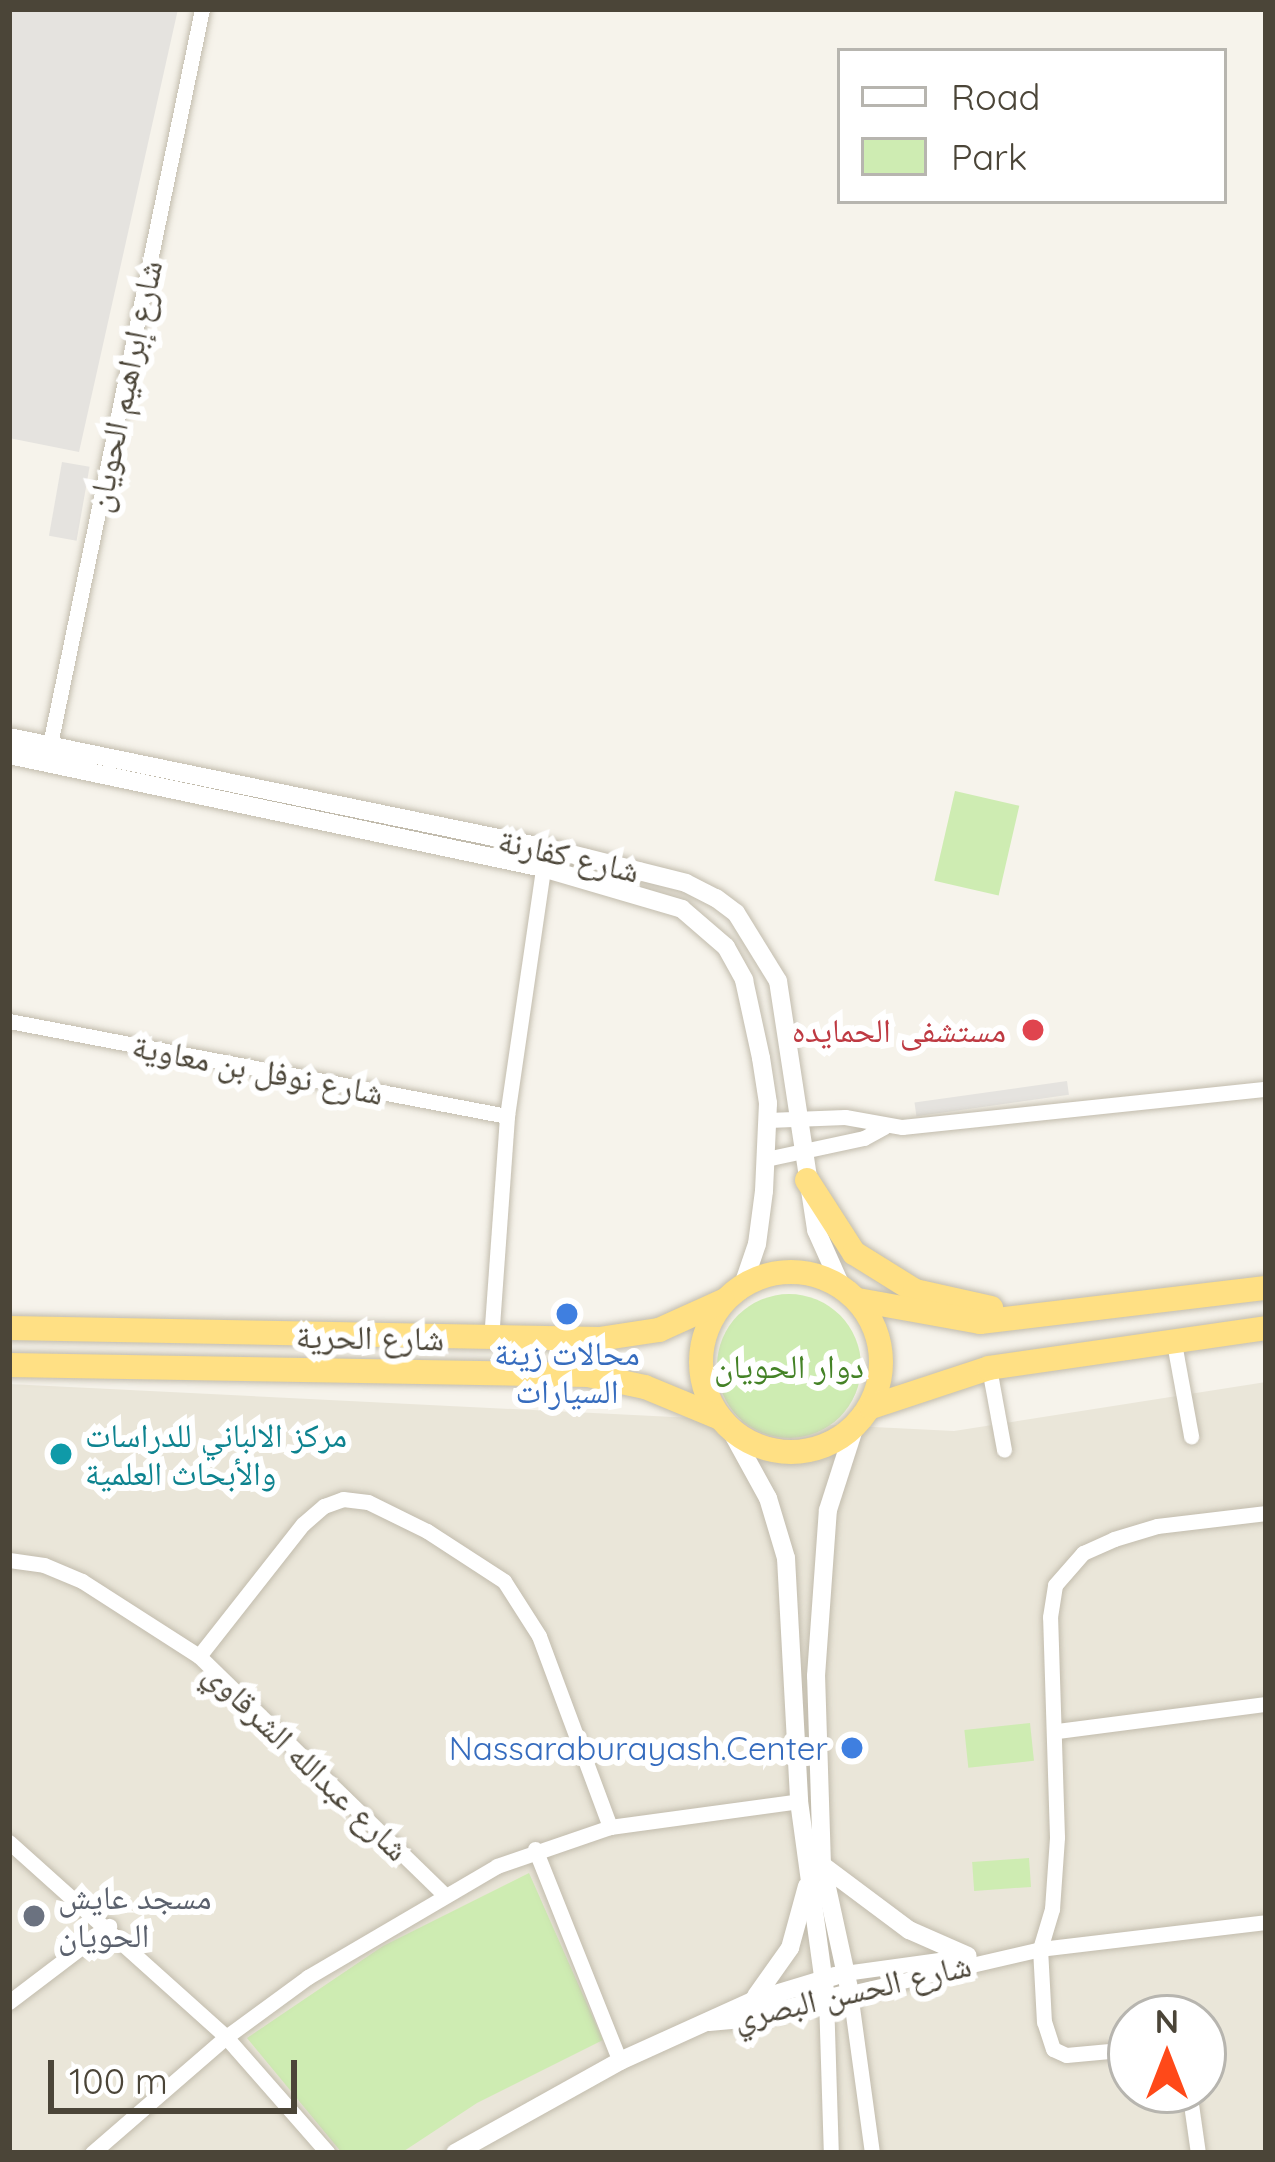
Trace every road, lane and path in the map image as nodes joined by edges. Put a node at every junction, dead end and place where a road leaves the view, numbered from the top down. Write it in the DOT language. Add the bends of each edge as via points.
graph roads {
  1 [pos="202,9"];
  2 [pos="9,737"];
  3 [pos="48,754"];
  4 [pos="9,755"];
  5 [pos="547,848"];
  6 [pos="543,868"];
  7 [pos="9,1022"];
  8 [pos="1266,1089"];
  9 [pos="507,1116"];
  10 [pos="798,1119"];
  11 [pos="768,1120"];
  12 [pos="884,1127"];
  13 [pos="802,1152"];
  14 [pos="766,1160"];
  15 [pos="807,1180"];
  16 [pos="1266,1288"];
  17 [pos="733,1293"];
  18 [pos="850,1293"];
  19 [pos="1046,1315"];
  20 [pos="9,1328"];
  21 [pos="1266,1328"];
  22 [pos="491,1340"];
  23 [pos="1174,1343"];
  24 [pos="9,1365"];
  25 [pos="989,1368"];
  26 [pos="871,1407"];
  27 [pos="725,1424"];
  28 [pos="854,1429"];
  29 [pos="1191,1436"];
  30 [pos="1004,1450"];
  31 [pos="1266,1513"];
  32 [pos="9,1560"];
  33 [pos="199,1656"];
  34 [pos="1266,1704"];
  35 [pos="1058,1731"];
  36 [pos="799,1801"];
  37 [pos="610,1827"];
  38 [pos="9,1842"];
  39 [pos="536,1849"];
  40 [pos="822,1864"];
  41 [pos="808,1882"];
  42 [pos="443,1893"];
  43 [pos="1266,1922"];
  44 [pos="109,1926"];
  45 [pos="1040,1949"];
  46 [pos="968,1956"];
  47 [pos="995,1957"];
  48 [pos="837,1985"];
  49 [pos="752,2001"];
  50 [pos="9,2002"];
  51 [pos="710,2022"];
  52 [pos="226,2036"];
  53 [pos="1107,2051"];
  54 [pos="620,2061"];
  55 [pos="1192,2114"];
  56 [pos="92,2153"];
  57 [pos="328,2153"];
  58 [pos="455,2153"];
  59 [pos="831,2153"];
  60 [pos="872,2153"];
  61 [pos="1198,2153"];
  1 -- 3 [label="street, شارع إبراهيم الحويان"];
  2 -- 3 [label="street, شارع كفارنة"];
  3 -- 4 [label="street, شارع كفارنة"];
  3 -- 5 [label="street, شارع كفارنة"];
  3 -- 6 [label="street, شارع كفارنة"];
  5 -- 6 [label="street"];
  5 -- 10 [label="street, شارع كفارنة" via="686,883 736,913 778,981"];
  6 -- 9 [label="street"];
  6 -- 11 [label="street, شارع كفارنة" via="682,909 726,947 754,1013"];
  7 -- 9 [label="street, شارع نوفل بن معاوية"];
  8 -- 12 [label="street"];
  9 -- 22 [label="street"];
  10 -- 11 [label="street"];
  10 -- 12 [label="street" via="859,1118"];
  10 -- 13 [label="street, شارع كفارنة"];
  11 -- 14 [label="street, شارع كفارنة"];
  12 -- 13 [label="street"];
  13 -- 14 [label="street"];
  13 -- 15 [label="street, شارع كفارنة"];
  14 -- 17 [label="street, شارع كفارنة" via="757,1244"];
  15 -- 18 [label="street, شارع كفارنة" via="816,1230"];
  15 -- 19 [label="highway" via="854,1253 890,1277 944,1300"];
  16 -- 19 [label="highway"];
  17 -- 18 [label="highway" via="792,1271"];
  17 -- 22 [label="highway, شارع الحرية" via="630,1337"];
  17 -- 27 [label="highway" via="701,1346 707,1396"];
  18 -- 19 [label="highway" via="980,1322"];
  18 -- 26 [label="highway" via="872,1319 883,1363"];
  20 -- 22 [label="highway, شارع الحرية"];
  21 -- 23 [label="highway"];
  23 -- 25 [label="highway"];
  23 -- 29 [label="street"];
  24 -- 27 [label="highway, شارع الحرية" via="588,1376 645,1387"];
  25 -- 26 [label="highway"];
  25 -- 30 [label="street"];
  26 -- 28 [label="highway"];
  27 -- 28 [label="highway" via="780,1452 824,1447"];
  27 -- 36 [label="street" via="768,1498 786,1558"];
  28 -- 40 [label="street" via="828,1510 818,1594"];
  31 -- 35 [label="street" via="1157,1526 1083,1553 1066,1569 1054,1585 1050,1617"];
  32 -- 33 [label="street" via="82,1581"];
  33 -- 37 [label="street, شارع عبدالله الشرقاوي" via="303,1524 343,1499 368,1502 504,1581 539,1636"];
  33 -- 42 [label="street, شارع عبدالله الشرقاوي"];
  34 -- 35 [label="street"];
  35 -- 45 [label="street" via="1055,1888"];
  36 -- 37 [label="street"];
  36 -- 41 [label="street"];
  37 -- 39 [label="street"];
  38 -- 44 [label="street"];
  39 -- 42 [label="street"];
  39 -- 54 [label="street"];
  40 -- 46 [label="street" via="909,1930"];
  40 -- 48 [label="street"];
  41 -- 48 [label="street"];
  41 -- 49 [label="street" via="790,1948"];
  42 -- 52 [label="street"];
  43 -- 45 [label="street, شارع الحسن البصري"];
  44 -- 50 [label="street"];
  44 -- 52 [label="street"];
  45 -- 47 [label="street, شارع الحسن البصري"];
  45 -- 53 [label="street" via="1053,2049"];
  46 -- 47 [label="street, شارع الحسن البصري"];
  46 -- 48 [label="street, شارع الحسن البصري"];
  47 -- 48 [label="street, شارع الحسن البصري" via="945,1974"];
  48 -- 49 [label="street, شارع الحسن البصري"];
  48 -- 51 [label="street, شارع الحسن البصري" via="745,2019"];
  48 -- 59 [label="street"];
  48 -- 60 [label="street"];
  49 -- 51 [label="street, شارع الحسن البصري"];
  51 -- 54 [label="street, شارع الحسن البصري"];
  52 -- 56 [label="street"];
  52 -- 57 [label="street"];
  54 -- 58 [label="street, شارع الحسن البصري"];
  55 -- 61 [label="street"];
}
